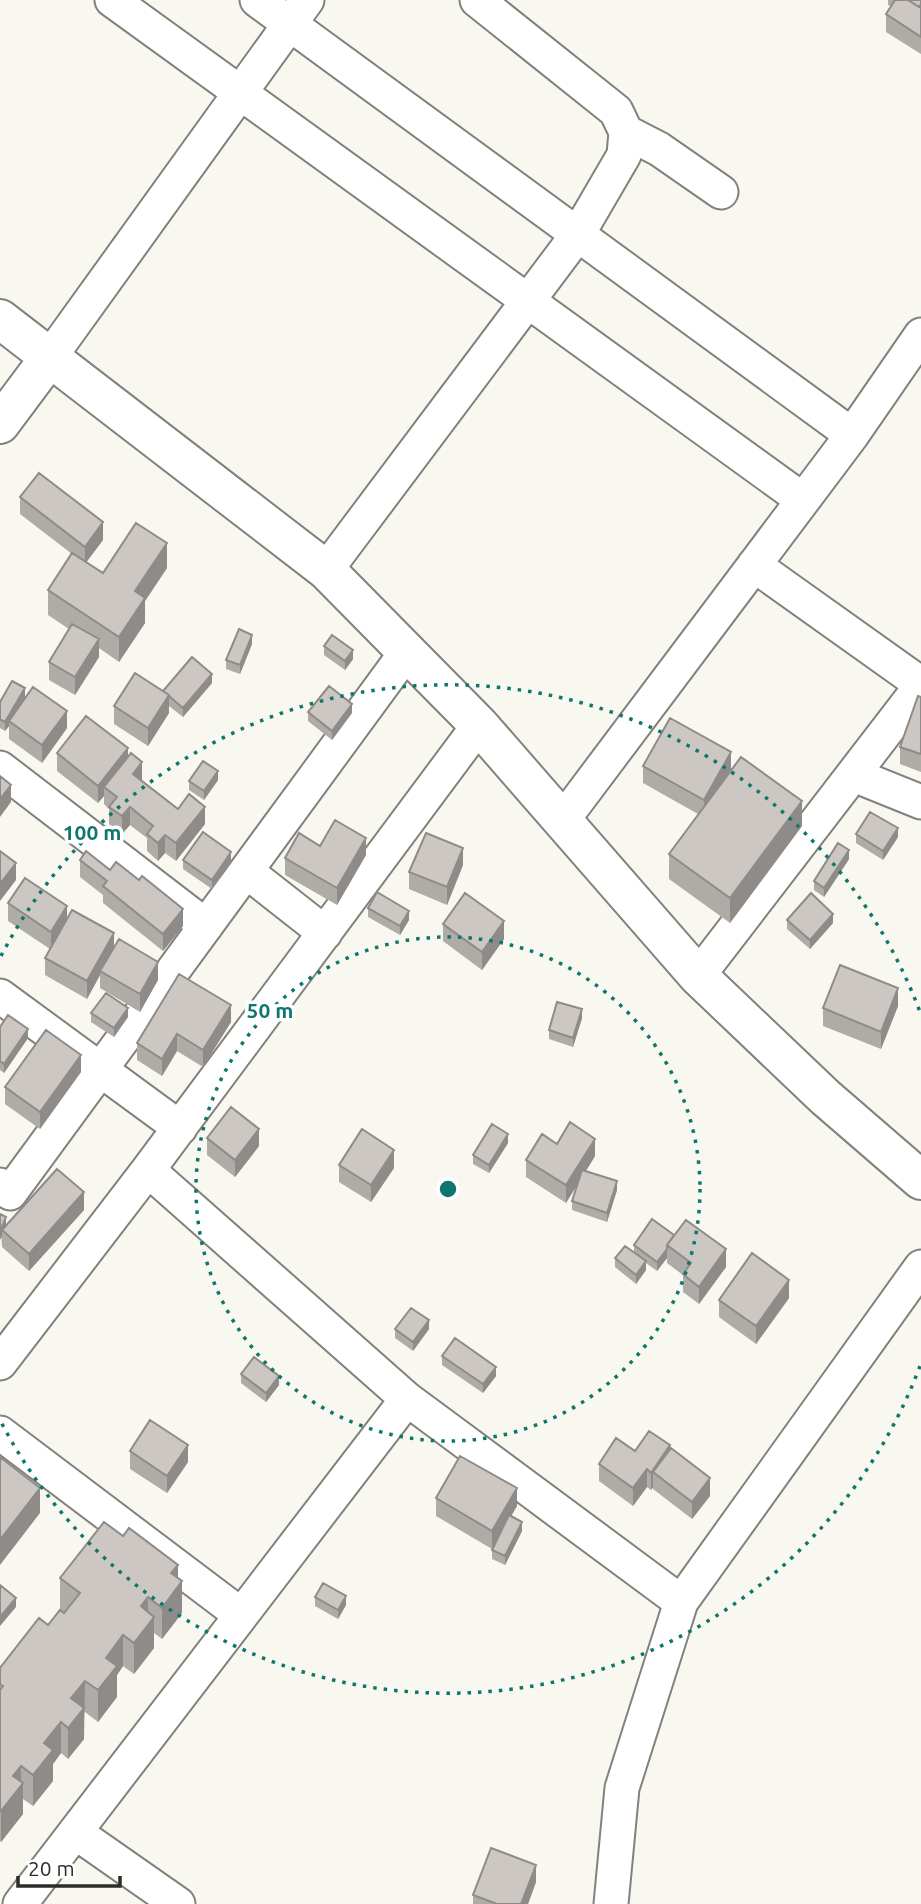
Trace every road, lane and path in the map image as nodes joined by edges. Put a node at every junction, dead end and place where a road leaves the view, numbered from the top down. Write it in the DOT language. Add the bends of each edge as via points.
graph roads {
  1 [pos="112,0"];
  2 [pos="257,0"];
  3 [pos="477,0"];
  4 [pos="298,12"];
  5 [pos="240,92"];
  6 [pos="626,132"];
  7 [pos="721,192"];
  8 [pos="578,234"];
  9 [pos="528,301"];
  10 [pos="0,319"];
  11 [pos="921,335"];
  12 [pos="50,357"];
  13 [pos="0,424"];
  14 [pos="852,435"];
  15 [pos="803,499"];
  16 [pos="754,565"];
  17 [pos="326,570"];
  18 [pos="408,650"];
  19 [pos="921,685"];
  20 [pos="479,725"];
  21 [pos="0,768"];
  22 [pos="854,775"];
  23 [pos="921,802"];
  24 [pos="562,821"];
  25 [pos="246,871"];
  26 [pos="206,926"];
  27 [pos="325,933"];
  28 [pos="698,976"];
  29 [pos="0,996"];
  30 [pos="100,1070"];
  31 [pos="180,1128"];
  32 [pos="148,1170"];
  33 [pos="921,1180"];
  34 [pos="0,1185"];
  35 [pos="921,1267"];
  36 [pos="0,1363"];
  37 [pos="407,1399"];
  38 [pos="0,1433"];
  39 [pos="681,1602"];
  40 [pos="241,1615"];
  41 [pos="75,1832"];
  42 [pos="20,1904"];
  43 [pos="178,1904"];
  44 [pos="611,1904"];
  1 -- 5 [label="street"];
  2 -- 4 [label="street"];
  3 -- 6 [label="street" via="607,104"];
  4 -- 5 [label="street"];
  4 -- 8 [label="street"];
  5 -- 9 [label="street"];
  5 -- 12 [label="street"];
  6 -- 7 [label="street"];
  6 -- 8 [label="street" via="624,155"];
  8 -- 9 [label="street"];
  8 -- 14 [label="street"];
  9 -- 15 [label="street"];
  9 -- 17 [label="street"];
  10 -- 12 [label="street"];
  11 -- 14 [label="street"];
  12 -- 13 [label="street"];
  12 -- 17 [label="street"];
  14 -- 15 [label="street"];
  15 -- 16 [label="street"];
  16 -- 19 [label="street"];
  16 -- 24 [label="street"];
  17 -- 18 [label="street"];
  18 -- 20 [label="street"];
  18 -- 25 [label="street"];
  19 -- 22 [label="street"];
  20 -- 24 [label="street"];
  20 -- 27 [label="street"];
  21 -- 26 [label="street"];
  22 -- 23 [label="street"];
  22 -- 28 [label="street"];
  24 -- 28 [label="street"];
  25 -- 26 [label="street"];
  25 -- 27 [label="street"];
  26 -- 30 [label="street"];
  27 -- 31 [label="street"];
  28 -- 33 [label="street" via="825,1097"];
  29 -- 30 [label="street"];
  30 -- 31 [label="street"];
  30 -- 34 [label="street" via="10,1193"];
  31 -- 32 [label="street"];
  32 -- 36 [label="street"];
  32 -- 37 [label="street"];
  35 -- 39 [label="street"];
  37 -- 39 [label="street"];
  37 -- 40 [label="street"];
  38 -- 40 [label="street"];
  39 -- 44 [label="street" via="622,1788"];
  40 -- 41 [label="street"];
  41 -- 42 [label="street"];
  41 -- 43 [label="street"];
}
